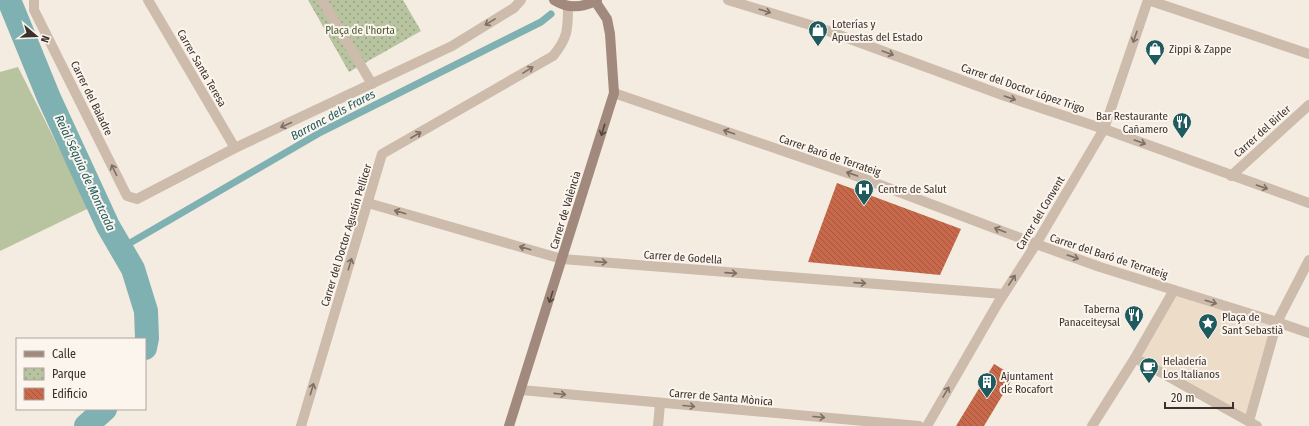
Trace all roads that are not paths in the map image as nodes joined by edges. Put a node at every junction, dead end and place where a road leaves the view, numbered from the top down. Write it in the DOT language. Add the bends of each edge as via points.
graph roads {
  1 [pos="34,0"];
  2 [pos="148,0"];
  3 [pos="322,0"];
  4 [pos="521,0"];
  5 [pos="554,0"];
  6 [pos="596,0"];
  7 [pos="728,0"];
  8 [pos="1148,0"];
  9 [pos="568,6"];
  10 [pos="1309,54"];
  11 [pos="372,84"];
  12 [pos="614,93"];
  13 [pos="1309,105"];
  14 [pos="1104,129"];
  15 [pos="236,148"];
  16 [pos="1231,176"];
  17 [pos="368,203"];
  18 [pos="1309,203"];
  19 [pos="1036,244"];
  20 [pos="562,259"];
  21 [pos="1309,260"];
  22 [pos="1174,290"];
  23 [pos="1003,294"];
  24 [pos="1276,322"];
  25 [pos="1309,333"];
  26 [pos="1135,358"];
  27 [pos="521,390"];
  28 [pos="660,404"];
  29 [pos="1253,424"];
  30 [pos="301,426"];
  31 [pos="509,426"];
  32 [pos="658,426"];
  33 [pos="919,426"];
  34 [pos="927,426"];
  35 [pos="1092,426"];
  15 -- 1 [label="street, Carrer del Baladre, one-way" via="137,199 127,196 34,10"];
  2 -- 15 [label="street, Carrer Santa Teresa"];
  3 -- 11 [label="street"];
  4 -- 11 [label="street, one-way" via="514,8 452,46"];
  5 -- 9 [label="street"];
  6 -- 9 [label="street" via="585,6"];
  6 -- 12 [label="street, Carrer de València" via="607,19 610,34"];
  7 -- 14 [label="street, Carrer del Doctor López Trigo, one-way" via="820,28 1005,96"];
  8 -- 10 [label="street"];
  8 -- 14 [label="street, Carrer del Convent, one-way"];
  17 -- 9 [label="street, Carrer del Doctor Agustín Pellicer, one-way" via="382,154 553,56 564,43 568,26"];
  11 -- 15 [label="street, one-way"];
  19 -- 12 [label="street, Carrer Baró de Terrateig, one-way" via="862,178"];
  12 -- 20 [label="street, Carrer de València, one-way"];
  13 -- 16 [label="street, Carrer del Birler"];
  14 -- 16 [label="street, Carrer del Doctor López Trigo, one-way"];
  14 -- 19 [label="street, Carrer del Convent"];
  16 -- 18 [label="street, Carrer del Doctor López Trigo, one-way"];
  20 -- 17 [label="street, Carrer de Godella, one-way"];
  30 -- 17 [label="street, Carrer del Doctor Agustín Pellicer, one-way"];
  19 -- 22 [label="street, Carrer del Baró de Terrateig, one-way"];
  23 -- 19 [label="street, Carrer del Convent, one-way"];
  20 -- 23 [label="street, Carrer de Godella, one-way"];
  20 -- 27 [label="street, Carrer de València, one-way"];
  21 -- 24 [label="street"];
  22 -- 24 [label="street, one-way"];
  22 -- 26 [label="street"];
  34 -- 23 [label="street, Carrer del Convent, one-way"];
  24 -- 25 [label="street"];
  24 -- 29 [label="street"];
  26 -- 29 [label="street"];
  26 -- 35 [label="street"];
  27 -- 28 [label="street, Carrer de Santa Mònica, one-way"];
  27 -- 31 [label="street, Carrer de València"];
  28 -- 32 [label="street"];
  28 -- 33 [label="street, Carrer de Santa Mònica, one-way"];
}
